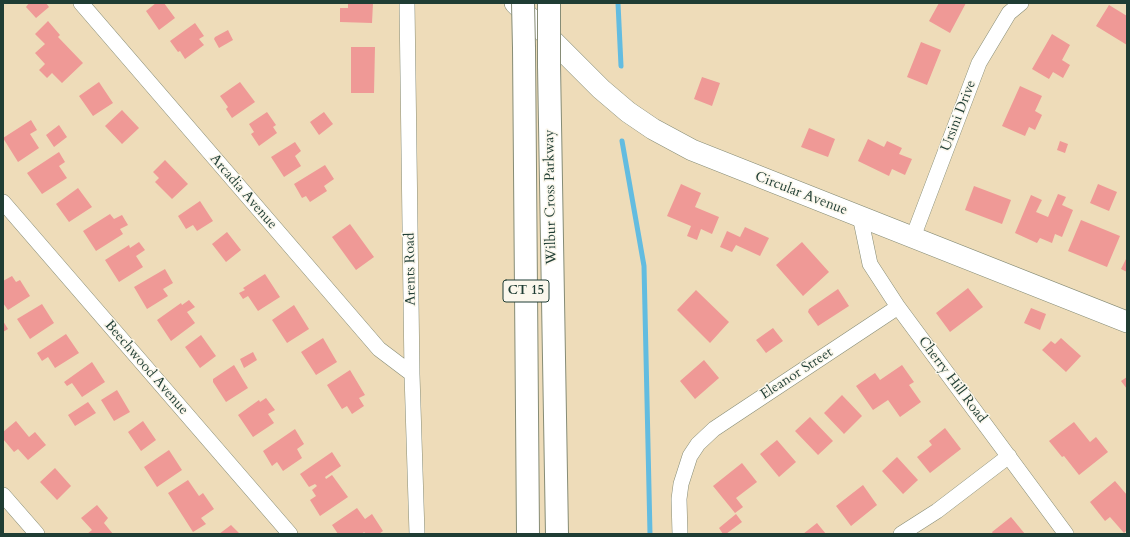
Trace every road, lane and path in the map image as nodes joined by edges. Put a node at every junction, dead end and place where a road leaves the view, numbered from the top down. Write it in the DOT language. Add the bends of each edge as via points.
graph roads {
  1 [pos="81,3"];
  2 [pos="407,3"];
  3 [pos="514,3"];
  4 [pos="523,3"];
  5 [pos="549,3"];
  6 [pos="1021,3"];
  7 [pos="3,202"];
  8 [pos="860,216"];
  9 [pos="913,237"];
  10 [pos="898,307"];
  11 [pos="1127,322"];
  12 [pos="412,374"];
  13 [pos="1009,456"];
  14 [pos="3,495"];
  15 [pos="37,534"];
  16 [pos="290,534"];
  17 [pos="417,534"];
  18 [pos="528,534"];
  19 [pos="557,534"];
  20 [pos="680,534"];
  21 [pos="901,534"];
  22 [pos="1066,534"];
  1 -- 12 [label="street, Arcadia Avenue" via="379,349"];
  2 -- 12 [label="street, Arents Road"];
  3 -- 8 [label="main road, Circular Avenue" via="601,89 653,129 699,153"];
  4 -- 18 [label="highway, Wilbur Cross Parkway / CT 15, bridge"];
  5 -- 19 [label="highway, Wilbur Cross Parkway / CT 15, bridge"];
  6 -- 9 [label="street, Ursini Drive" via="1009,13 980,63"];
  7 -- 16 [label="street, Beechwood Avenue"];
  8 -- 9 [label="main road, Circular Avenue"];
  8 -- 10 [label="street, Cherry Hill Road" via="870,264"];
  9 -- 11 [label="main road, Circular Avenue"];
  10 -- 13 [label="street, Cherry Hill Road"];
  10 -- 20 [label="street, Eleanor Street" via="732,417 698,444 690,456 681,484"];
  12 -- 17 [label="street, Arents Road"];
  13 -- 21 [label="street" via="937,511"];
  13 -- 22 [label="street, Cherry Hill Road"];
  14 -- 15 [label="street"];
}
